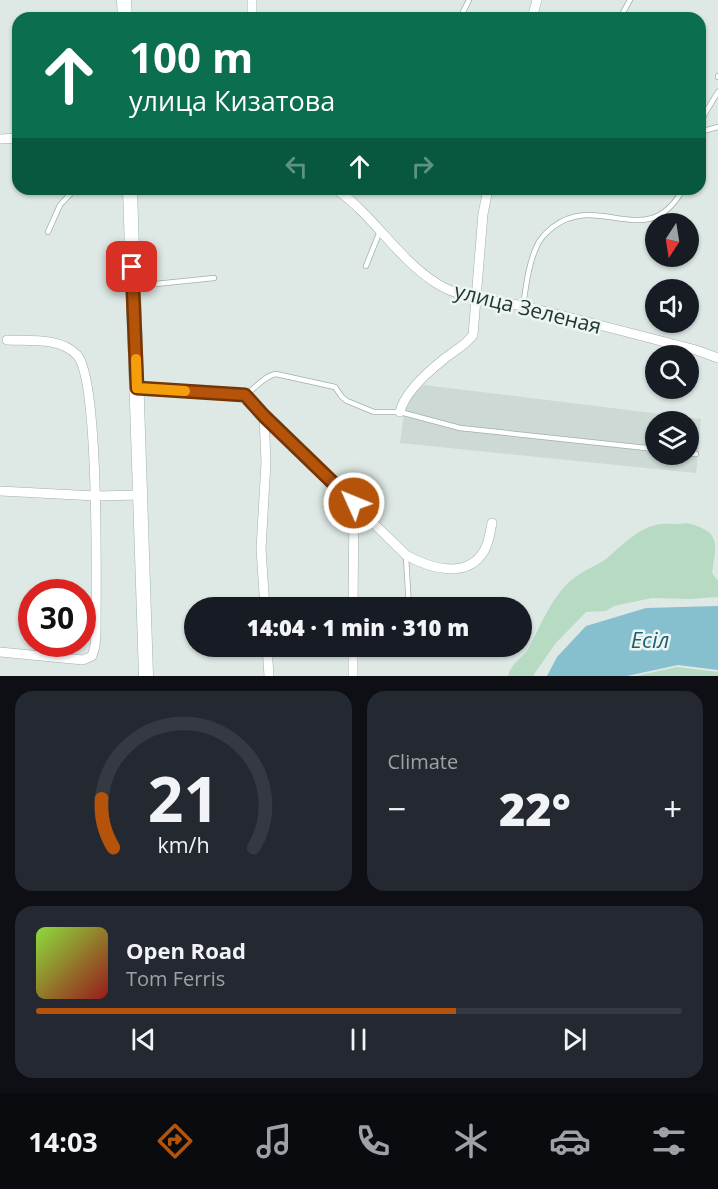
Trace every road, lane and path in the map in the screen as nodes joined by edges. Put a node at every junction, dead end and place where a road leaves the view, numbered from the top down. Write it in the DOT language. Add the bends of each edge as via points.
graph roads {
  1 [pos="718,92"];
  2 [pos="706,112"];
  3 [pos="69,195"];
  4 [pos="130,195"];
  5 [pos="346,195"];
  6 [pos="487,195"];
  7 [pos="680,195"];
  8 [pos="380,231"];
  9 [pos="48,232"];
  10 [pos="366,266"];
  11 [pos="214,278"];
  12 [pos="133,287"];
  13 [pos="477,297"];
  14 [pos="523,306"];
  15 [pos="7,340"];
  16 [pos="718,358"];
  17 [pos="137,388"];
  18 [pos="245,395"];
  19 [pos="400,412"];
  20 [pos="264,416"];
  21 [pos="645,448"];
  22 [pos="0,491"];
  23 [pos="141,495"];
  24 [pos="96,496"];
  25 [pos="354,503"];
  26 [pos="492,523"];
  27 [pos="406,555"];
  28 [pos="264,597"];
  29 [pos="353,597"];
  30 [pos="408,597"];
  31 [pos="0,652"];
  32 [pos="268,657"];
  33 [pos="353,657"];
  34 [pos="146,676"];
  35 [pos="269,676"];
  36 [pos="352,676"];
  1 -- 2 [label="lane"];
  3 -- 9 [label="lane" via="60,205"];
  4 -- 12 [label="main road"];
  5 -- 8 [label="street, улица Зеленая"];
  6 -- 13 [label="street"];
  7 -- 14 [label="lane" via="676,203 650,220 590,214 559,222 536,246"];
  8 -- 10 [label="lane"];
  8 -- 13 [label="street, улица Зеленая" via="423,274 451,290"];
  11 -- 12 [label="lane"];
  12 -- 17 [label="main road"];
  13 -- 14 [label="street, улица Зеленая"];
  13 -- 19 [label="street" via="473,335 405,396"];
  14 -- 16 [label="street, улица Зеленая"];
  15 -- 24 [label="street" via="56,343 72,351 82,363 88,385"];
  17 -- 18 [label="street"];
  17 -- 23 [label="main road"];
  18 -- 19 [label="lane" via="276,374 335,387 347,402 366,410"];
  18 -- 20 [label="street"];
  19 -- 21 [label="lane" via="460,428"];
  20 -- 25 [label="street"];
  20 -- 28 [label="street" via="266,462 261,549"];
  22 -- 24 [label="street"];
  23 -- 24 [label="street"];
  23 -- 34 [label="main road"];
  24 -- 31 [label="street" via="96,634 92,656 83,660"];
  25 -- 27 [label="street"];
  25 -- 29 [label="street"];
  26 -- 27 [label="street" via="484,551 462,568 433,567"];
  27 -- 30 [label="lane"];
  32 -- 35 [label="street"];
  33 -- 36 [label="street"];
}
